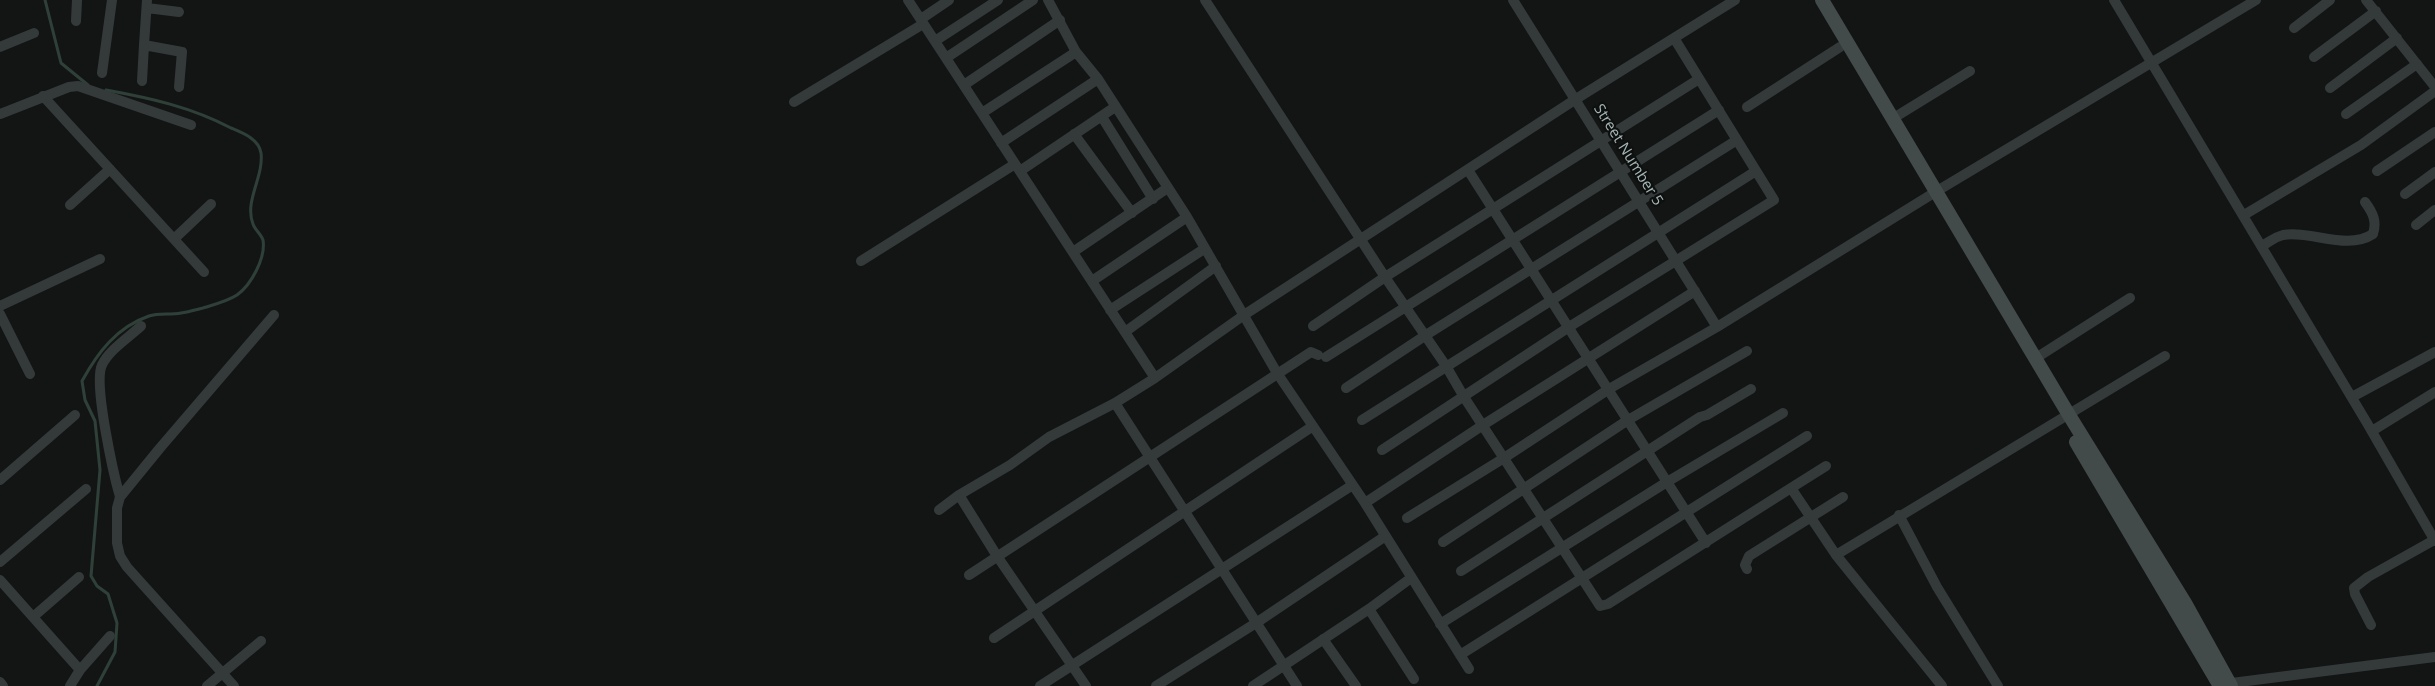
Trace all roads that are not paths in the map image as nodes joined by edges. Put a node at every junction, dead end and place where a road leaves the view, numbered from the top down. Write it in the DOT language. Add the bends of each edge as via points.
graph roads {
  1 [pos="77,0"];
  2 [pos="112,0"];
  3 [pos="949,0"];
  4 [pos="998,0"];
  5 [pos="1033,0"];
  6 [pos="1048,0"];
  7 [pos="1205,0"];
  8 [pos="1735,0"];
  9 [pos="1811,0"];
  10 [pos="1822,0"];
  11 [pos="2114,0"];
  12 [pos="2256,0"];
  13 [pos="2330,0"];
  14 [pos="2366,0"];
  15 [pos="910,1"];
  16 [pos="1518,2"];
  17 [pos="147,4"];
  18 [pos="2376,11"];
  19 [pos="179,12"];
  20 [pos="1060,20"];
  21 [pos="75,21"];
  22 [pos="922,21"];
  23 [pos="2294,28"];
  24 [pos="34,33"];
  25 [pos="1674,38"];
  26 [pos="2397,38"];
  27 [pos="935,41"];
  28 [pos="144,45"];
  29 [pos="0,47"];
  30 [pos="1840,47"];
  31 [pos="1076,52"];
  32 [pos="2314,57"];
  33 [pos="946,58"];
  34 [pos="2151,63"];
  35 [pos="2417,64"];
  36 [pos="1970,71"];
  37 [pos="102,73"];
  38 [pos="1098,79"];
  39 [pos="1699,80"];
  40 [pos="142,81"];
  41 [pos="964,85"];
  42 [pos="178,87"];
  43 [pos="2330,88"];
  44 [pos="2435,89"];
  45 [pos="43,96"];
  46 [pos="1576,99"];
  47 [pos="794,102"];
  48 [pos="1115,107"];
  49 [pos="1747,107"];
  50 [pos="1719,110"];
  51 [pos="982,113"];
  52 [pos="0,114"];
  53 [pos="2346,114"];
  54 [pos="1102,117"];
  55 [pos="1892,119"];
  56 [pos="191,125"];
  57 [pos="2435,132"];
  58 [pos="1074,134"];
  59 [pos="1601,140"];
  60 [pos="1737,140"];
  61 [pos="1001,143"];
  62 [pos="1017,168"];
  63 [pos="110,169"];
  64 [pos="1468,170"];
  65 [pos="1756,171"];
  66 [pos="2377,171"];
  67 [pos="1619,172"];
  68 [pos="2435,172"];
  69 [pos="1166,189"];
  70 [pos="1933,193"];
  71 [pos="2405,194"];
  72 [pos="1153,199"];
  73 [pos="1639,201"];
  74 [pos="2365,202"];
  75 [pos="211,204"];
  76 [pos="70,205"];
  77 [pos="1494,209"];
  78 [pos="2435,210"];
  79 [pos="1132,213"];
  80 [pos="2244,215"];
  81 [pos="1187,217"];
  82 [pos="2416,225"];
  83 [pos="1658,232"];
  84 [pos="174,239"];
  85 [pos="1513,239"];
  86 [pos="1361,240"];
  87 [pos="2262,246"];
  88 [pos="1204,249"];
  89 [pos="1073,252"];
  90 [pos="100,259"];
  91 [pos="861,261"];
  92 [pos="1676,261"];
  93 [pos="1216,266"];
  94 [pos="1532,268"];
  95 [pos="204,272"];
  96 [pos="1385,278"];
  97 [pos="1092,281"];
  98 [pos="1695,291"];
  99 [pos="2130,298"];
  100 [pos="1551,299"];
  101 [pos="0,306"];
  102 [pos="1407,307"];
  103 [pos="1110,310"];
  104 [pos="0,314"];
  105 [pos="274,315"];
  106 [pos="1244,315"];
  107 [pos="141,326"];
  108 [pos="1313,326"];
  109 [pos="1569,327"];
  110 [pos="1717,327"];
  111 [pos="1125,332"];
  112 [pos="1426,335"];
  113 [pos="1747,351"];
  114 [pos="2435,352"];
  115 [pos="2165,356"];
  116 [pos="1588,358"];
  117 [pos="2036,358"];
  118 [pos="1446,366"];
  119 [pos="1277,373"];
  120 [pos="30,374"];
  121 [pos="1155,378"];
  122 [pos="1346,388"];
  123 [pos="1609,389"];
  124 [pos="1751,389"];
  125 [pos="2435,392"];
  126 [pos="1464,397"];
  127 [pos="2352,397"];
  128 [pos="1115,403"];
  129 [pos="1783,412"];
  130 [pos="75,415"];
  131 [pos="2065,417"];
  132 [pos="1362,420"];
  133 [pos="1628,420"];
  134 [pos="1483,425"];
  135 [pos="1313,426"];
  136 [pos="2372,431"];
  137 [pos="1807,436"];
  138 [pos="1382,450"];
  139 [pos="1648,452"];
  140 [pos="1149,457"];
  141 [pos="1504,458"];
  142 [pos="1827,466"];
  143 [pos="0,480"];
  144 [pos="1667,482"];
  145 [pos="1351,486"];
  146 [pos="86,489"];
  147 [pos="1524,489"];
  148 [pos="1791,489"];
  149 [pos="959,495"];
  150 [pos="120,497"];
  151 [pos="1843,497"];
  152 [pos="1365,503"];
  153 [pos="939,510"];
  154 [pos="1185,512"];
  155 [pos="1687,513"];
  156 [pos="1899,515"];
  157 [pos="1811,517"];
  158 [pos="1407,518"];
  159 [pos="1542,518"];
  160 [pos="1384,537"];
  161 [pos="2435,541"];
  162 [pos="1443,542"];
  163 [pos="1706,543"];
  164 [pos="1562,548"];
  165 [pos="1836,555"];
  166 [pos="997,556"];
  167 [pos="0,562"];
  168 [pos="1222,569"];
  169 [pos="1747,569"];
  170 [pos="1461,571"];
  171 [pos="969,575"];
  172 [pos="79,577"];
  173 [pos="1412,578"];
  174 [pos="0,580"];
  175 [pos="1583,580"];
  176 [pos="1369,609"];
  177 [pos="1035,610"];
  178 [pos="33,617"];
  179 [pos="1256,623"];
  180 [pos="1440,624"];
  181 [pos="2371,625"];
  182 [pos="110,636"];
  183 [pos="994,638"];
  184 [pos="1323,639"];
  185 [pos="261,642"];
  186 [pos="1460,655"];
  187 [pos="2435,657"];
  188 [pos="1283,664"];
  189 [pos="1073,665"];
  190 [pos="1469,669"];
  191 [pos="80,670"];
  192 [pos="222,674"];
  193 [pos="1414,679"];
  194 [pos="0,682"];
  195 [pos="2225,685"];
  196 [pos="3,686"];
  197 [pos="70,686"];
  198 [pos="207,686"];
  199 [pos="234,686"];
  200 [pos="1040,686"];
  201 [pos="1086,686"];
  202 [pos="1156,686"];
  203 [pos="1253,686"];
  204 [pos="1297,686"];
  205 [pos="1356,686"];
  206 [pos="1942,686"];
  207 [pos="1998,686"];
  208 [pos="2215,686"];
  1 -- 21 [label="street"];
  2 -- 37 [label="street"];
  3 -- 22 [label="street"];
  4 -- 27 [label="street"];
  5 -- 33 [label="street"];
  6 -- 20 [label="street"];
  7 -- 86 [label="street"];
  8 -- 25 [label="street"];
  9 -- 30 [label="street"];
  10 -- 55 [label="street"];
  11 -- 34 [label="street"];
  12 -- 34 [label="street"];
  13 -- 23 [label="street"];
  14 -- 18 [label="street"];
  15 -- 22 [label="street"];
  16 -- 46 [label="street, Street Number 5"];
  17 -- 19 [label="street"];
  17 -- 28 [label="street"];
  18 -- 26 [label="street"];
  18 -- 32 [label="street"];
  20 -- 31 [label="street"];
  20 -- 41 [label="street"];
  22 -- 27 [label="street"];
  22 -- 47 [label="street"];
  24 -- 29 [label="street"];
  25 -- 39 [label="street"];
  25 -- 46 [label="street"];
  26 -- 35 [label="street"];
  26 -- 43 [label="street"];
  27 -- 33 [label="street"];
  28 -- 40 [label="street"];
  28 -- 42 [label="street" via="182,52"];
  30 -- 49 [label="street"];
  30 -- 70 [label="street"];
  31 -- 38 [label="street"];
  31 -- 51 [label="street"];
  33 -- 41 [label="street"];
  34 -- 70 [label="street"];
  34 -- 80 [label="street"];
  35 -- 44 [label="street"];
  35 -- 53 [label="street"];
  36 -- 55 [label="street"];
  38 -- 48 [label="street"];
  38 -- 61 [label="street"];
  39 -- 50 [label="street"];
  39 -- 59 [label="street"];
  41 -- 51 [label="street"];
  44 -- 80 [label="street" via="2361,145"];
  45 -- 52 [label="street"];
  45 -- 56 [label="street" via="78,86"];
  45 -- 63 [label="street"];
  46 -- 59 [label="street, Street Number 5"];
  46 -- 64 [label="street"];
  48 -- 54 [label="street"];
  48 -- 69 [label="street"];
  50 -- 60 [label="street"];
  50 -- 67 [label="street"];
  51 -- 61 [label="street"];
  54 -- 58 [label="street"];
  54 -- 72 [label="street"];
  55 -- 70 [label="street"];
  57 -- 66 [label="street"];
  58 -- 62 [label="street"];
  58 -- 79 [label="street"];
  59 -- 67 [label="street, Street Number 5"];
  59 -- 77 [label="street"];
  60 -- 65 [label="street"];
  60 -- 73 [label="street"];
  61 -- 62 [label="street"];
  62 -- 89 [label="street"];
  62 -- 91 [label="street"];
  63 -- 76 [label="street"];
  63 -- 84 [label="street"];
  64 -- 77 [label="street"];
  64 -- 86 [label="street"];
  65 -- 83 [label="street"];
  65 -- 92 [label="street" via="1774,200"];
  67 -- 73 [label="street, Street Number 5"];
  67 -- 85 [label="street"];
  68 -- 71 [label="street"];
  69 -- 72 [label="street"];
  69 -- 81 [label="street"];
  70 -- 110 [label="street"];
  70 -- 117 [label="street"];
  70 -- 131 [label="street"];
  72 -- 79 [label="street"];
  73 -- 83 [label="street, Street Number 5"];
  73 -- 94 [label="street"];
  74 -- 87 [label="street" via="2375,222 2373,234 2367,238 2346,240 2290,234"];
  75 -- 84 [label="street"];
  77 -- 85 [label="street"];
  77 -- 96 [label="street"];
  78 -- 82 [label="street"];
  79 -- 89 [label="street"];
  80 -- 87 [label="street"];
  81 -- 88 [label="street"];
  81 -- 97 [label="street"];
  83 -- 92 [label="street, Street Number 5"];
  83 -- 100 [label="street"];
  84 -- 95 [label="street"];
  85 -- 94 [label="street"];
  85 -- 102 [label="street"];
  86 -- 96 [label="street"];
  86 -- 106 [label="street"];
  87 -- 127 [label="street"];
  88 -- 93 [label="street"];
  88 -- 103 [label="street"];
  89 -- 97 [label="street"];
  90 -- 101 [label="street"];
  92 -- 98 [label="street, Street Number 5"];
  92 -- 109 [label="street"];
  93 -- 106 [label="street"];
  93 -- 111 [label="street"];
  94 -- 100 [label="street"];
  94 -- 112 [label="street"];
  96 -- 102 [label="street"];
  96 -- 108 [label="street"];
  97 -- 103 [label="street"];
  98 -- 110 [label="street, Street Number 5"];
  98 -- 116 [label="street"];
  99 -- 117 [label="street"];
  100 -- 109 [label="street"];
  100 -- 118 [label="street"];
  102 -- 112 [label="street"];
  102 -- 119 [label="street" via="1322,356 1311,352"];
  103 -- 111 [label="street"];
  104 -- 120 [label="street"];
  105 -- 150 [label="street"];
  106 -- 119 [label="street"];
  106 -- 121 [label="street"];
  107 -- 150 [label="street" via="107,357 100,373 112,470"];
  109 -- 116 [label="street"];
  109 -- 126 [label="street"];
  110 -- 123 [label="street"];
  111 -- 121 [label="street"];
  112 -- 118 [label="street"];
  112 -- 122 [label="street"];
  113 -- 133 [label="street"];
  114 -- 127 [label="street"];
  115 -- 131 [label="street"];
  116 -- 123 [label="street"];
  116 -- 134 [label="street"];
  117 -- 131 [label="street"];
  118 -- 126 [label="street"];
  118 -- 132 [label="street"];
  119 -- 135 [label="street"];
  119 -- 140 [label="street"];
  121 -- 128 [label="street"];
  123 -- 133 [label="street"];
  123 -- 141 [label="street"];
  124 -- 139 [label="street"];
  125 -- 136 [label="street"];
  126 -- 134 [label="street"];
  126 -- 138 [label="street"];
  127 -- 136 [label="street"];
  128 -- 140 [label="street"];
  128 -- 149 [label="street" via="1049,437"];
  129 -- 144 [label="street"];
  130 -- 143 [label="street"];
  131 -- 156 [label="street"];
  131 -- 195 [label="street"];
  133 -- 139 [label="street"];
  133 -- 147 [label="street"];
  134 -- 141 [label="street"];
  134 -- 152 [label="street"];
  135 -- 145 [label="street"];
  135 -- 154 [label="street"];
  136 -- 161 [label="street"];
  137 -- 155 [label="street"];
  139 -- 144 [label="street"];
  139 -- 159 [label="street"];
  140 -- 154 [label="street"];
  140 -- 166 [label="street"];
  141 -- 147 [label="street"];
  141 -- 158 [label="street"];
  142 -- 148 [label="street"];
  144 -- 155 [label="street"];
  144 -- 164 [label="street"];
  145 -- 152 [label="street"];
  145 -- 168 [label="street"];
  146 -- 167 [label="street"];
  147 -- 159 [label="street"];
  147 -- 162 [label="street"];
  148 -- 157 [label="street"];
  148 -- 163 [label="street"];
  149 -- 153 [label="street"];
  149 -- 166 [label="street"];
  150 -- 192 [label="street" via="120,556"];
  151 -- 157 [label="street"];
  152 -- 160 [label="street"];
  154 -- 168 [label="street"];
  154 -- 177 [label="street"];
  155 -- 163 [label="street"];
  155 -- 175 [label="street"];
  156 -- 165 [label="street"];
  156 -- 207 [label="street" via="1937,587"];
  157 -- 165 [label="street"];
  157 -- 169 [label="street" via="1749,556"];
  159 -- 164 [label="street"];
  159 -- 170 [label="street"];
  160 -- 173 [label="street"];
  160 -- 179 [label="street"];
  161 -- 181 [label="street" via="2354,588"];
  163 -- 175 [label="street" via="1604,606"];
  164 -- 175 [label="street"];
  164 -- 180 [label="street"];
  165 -- 206 [label="street"];
  166 -- 171 [label="street"];
  166 -- 177 [label="street"];
  168 -- 179 [label="street"];
  168 -- 189 [label="street"];
  172 -- 178 [label="street"];
  173 -- 176 [label="street"];
  173 -- 180 [label="street"];
  174 -- 178 [label="street"];
  175 -- 186 [label="street"];
  176 -- 184 [label="street"];
  176 -- 193 [label="street"];
  177 -- 183 [label="street"];
  177 -- 189 [label="street"];
  178 -- 191 [label="street"];
  179 -- 188 [label="street"];
  179 -- 202 [label="street"];
  180 -- 186 [label="street"];
  182 -- 191 [label="street"];
  184 -- 188 [label="street"];
  184 -- 205 [label="street"];
  185 -- 192 [label="street"];
  186 -- 190 [label="street"];
  187 -- 195 [label="street"];
  188 -- 203 [label="street"];
  188 -- 204 [label="street"];
  189 -- 200 [label="street"];
  189 -- 201 [label="street"];
  191 -- 197 [label="street"];
  192 -- 198 [label="street"];
  192 -- 199 [label="street"];
  194 -- 196 [label="street"];
  195 -- 208 [label="street"];
}
